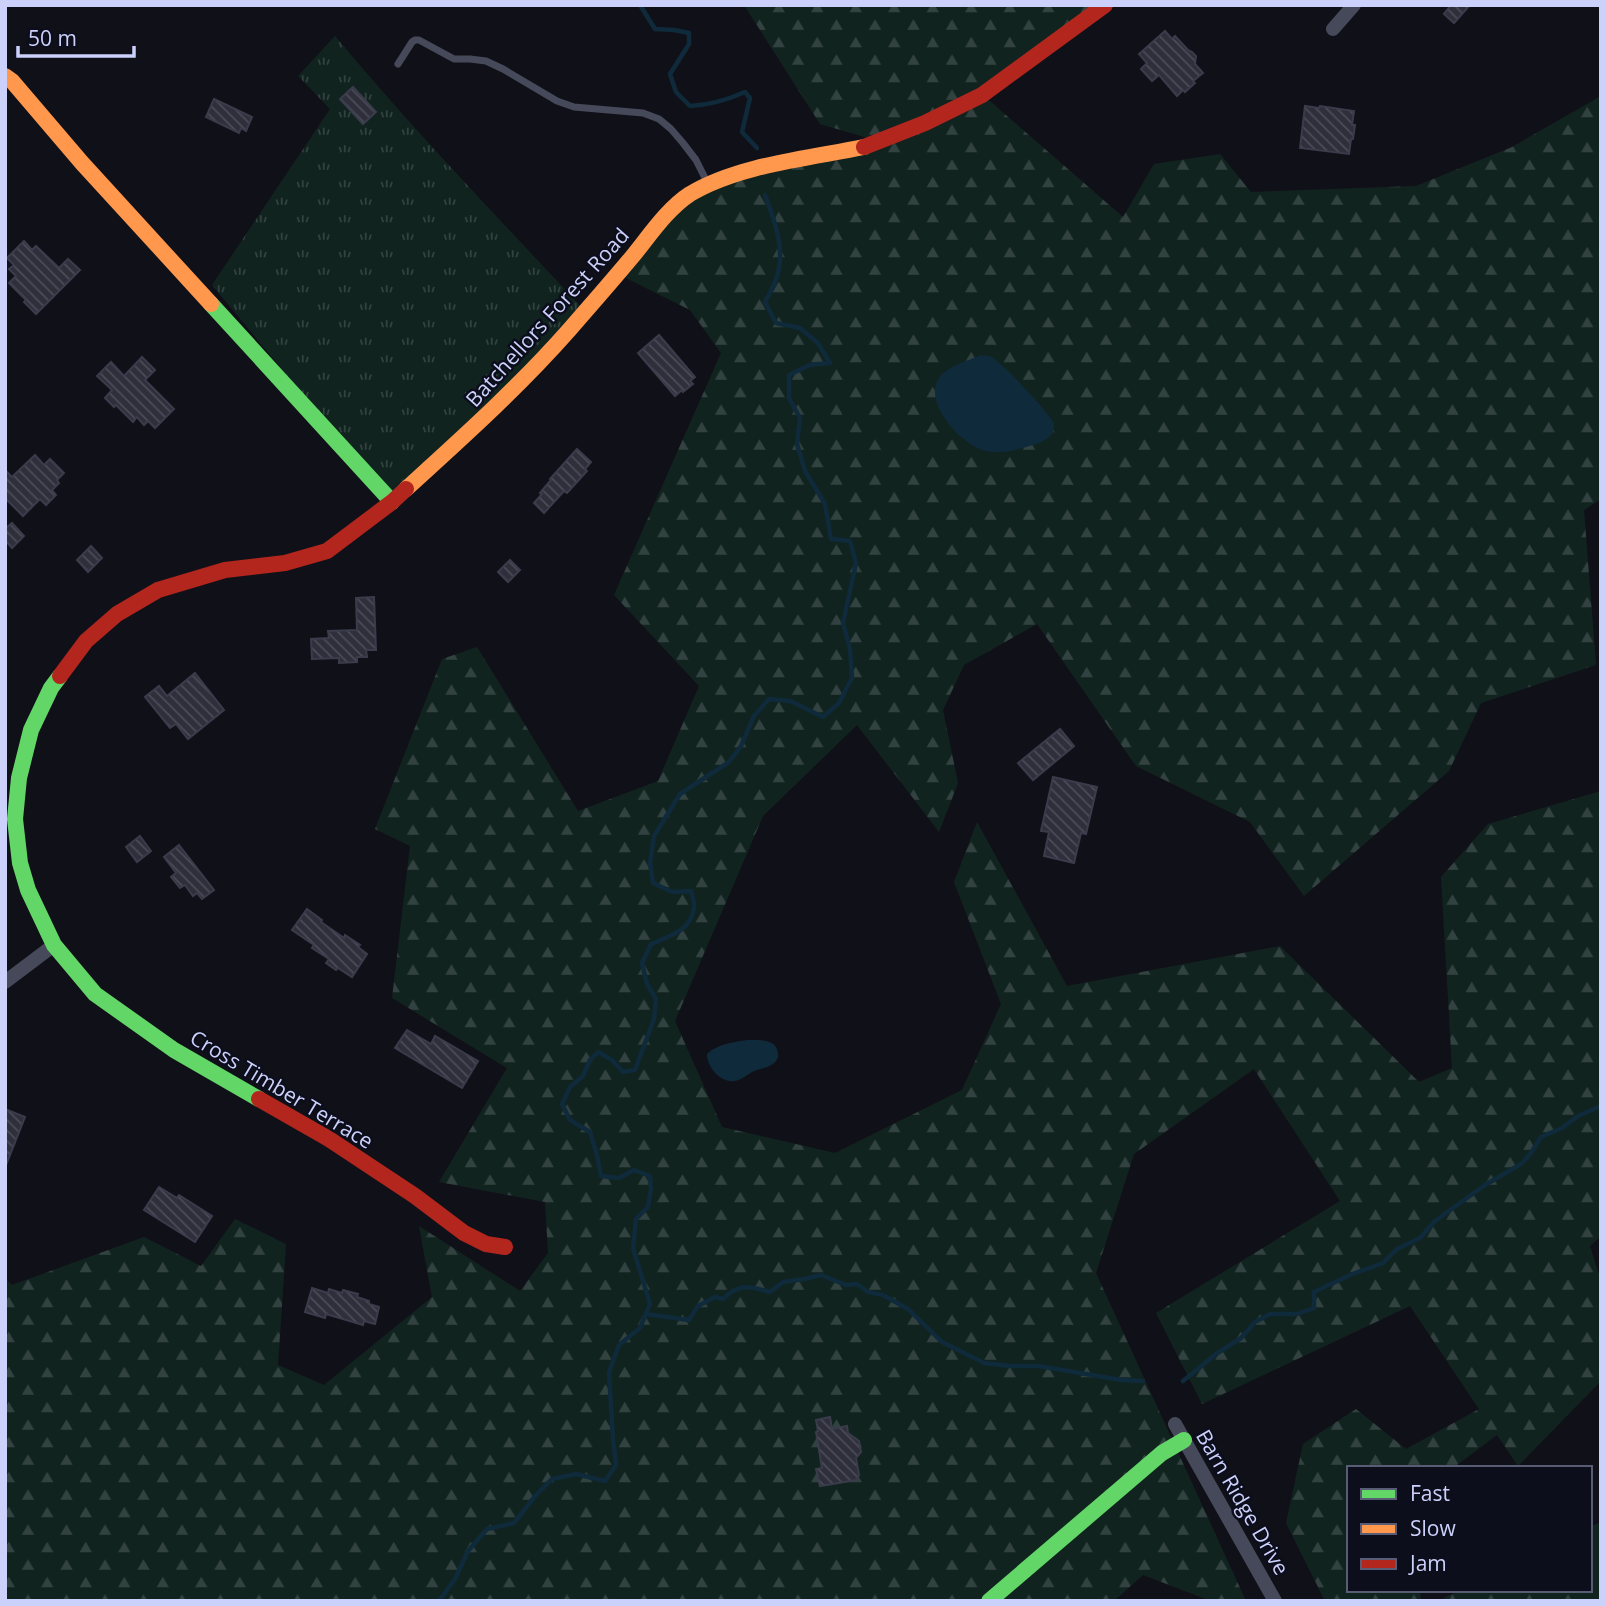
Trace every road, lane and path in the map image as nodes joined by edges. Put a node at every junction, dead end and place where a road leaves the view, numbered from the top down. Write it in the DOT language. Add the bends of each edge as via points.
graph roads {
  1 [pos="1105,5"];
  2 [pos="1354,5"];
  3 [pos="1333,29"];
  4 [pos="398,64"];
  5 [pos="5,76"];
  6 [pos="709,185"];
  7 [pos="392,502"];
  8 [pos="54,945"];
  9 [pos="5,982"];
  10 [pos="505,1247"];
  11 [pos="1175,1424"];
  12 [pos="1184,1440"];
  13 [pos="989,1601"];
  14 [pos="1275,1601"];
  1 -- 6 [label="street, Batchellors Forest Road" via="982,95 925,122 865,147 773,165"];
  2 -- 3 [label="street"];
  4 -- 6 [label="lane" via="412,42 419,40 454,59 486,61 574,107 636,112 659,119 683,143"];
  5 -- 7 [label="street"];
  6 -- 7 [label="street, Batchellors Forest Road" via="669,212 544,358"];
  7 -- 8 [label="street, Batchellors Forest Road" via="327,551 225,570 158,590 117,614 81,648 51,688 31,730 15,819 28,890"];
  8 -- 9 [label="street"];
  8 -- 10 [label="street, Cross Timber Terrace" via="95,994 174,1050 329,1139 464,1233"];
  11 -- 12 [label="street, Barn Ridge Drive"];
  12 -- 13 [label="street" via="1162,1452"];
  12 -- 14 [label="street, Barn Ridge Drive"];
}
